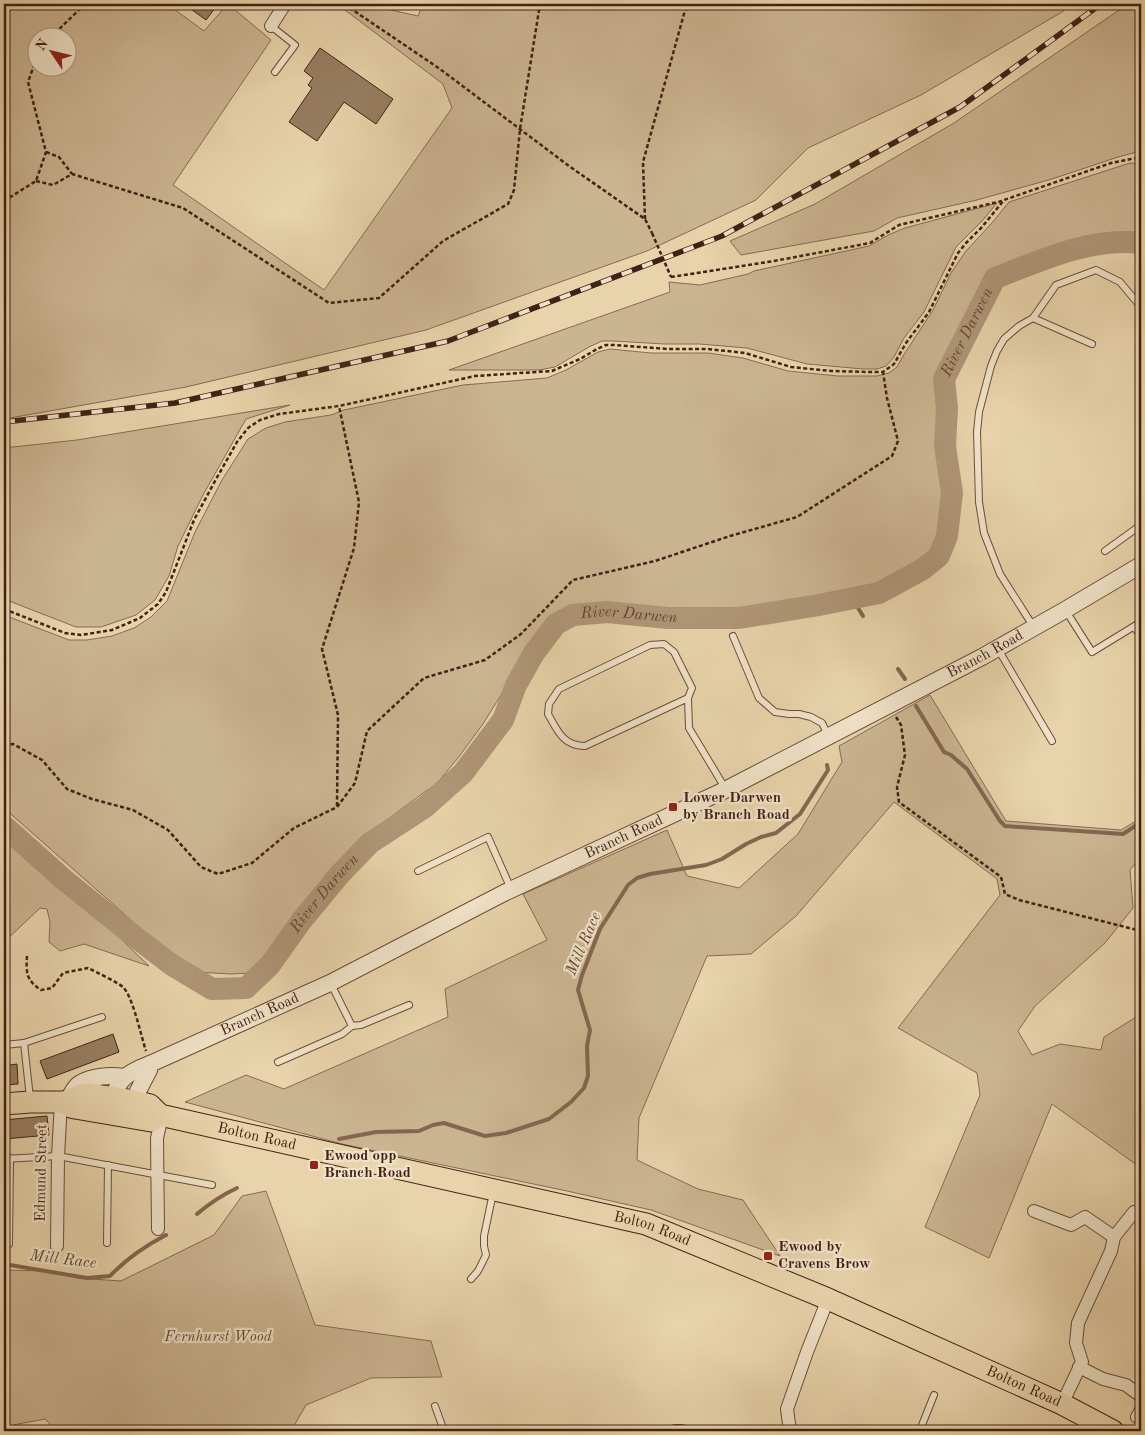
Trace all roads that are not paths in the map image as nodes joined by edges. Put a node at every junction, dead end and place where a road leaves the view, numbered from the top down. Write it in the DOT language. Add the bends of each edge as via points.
graph roads {
  1 [pos="285,4"];
  2 [pos="271,26"];
  3 [pos="276,72"];
  4 [pos="1141,307"];
  5 [pos="1033,318"];
  6 [pos="1092,344"];
  7 [pos="1141,525"];
  8 [pos="1105,551"];
  9 [pos="1141,565"];
  10 [pos="1065,610"];
  11 [pos="1141,622"];
  12 [pos="1134,627"];
  13 [pos="1033,628"];
  14 [pos="733,636"];
  15 [pos="1141,636"];
  16 [pos="997,648"];
  17 [pos="688,698"];
  18 [pos="828,736"];
  19 [pos="1052,741"];
  20 [pos="725,790"];
  21 [pos="418,871"];
  22 [pos="512,890"];
  23 [pos="330,983"];
  24 [pos="408,1005"];
  25 [pos="102,1016"];
  26 [pos="352,1026"];
  27 [pos="24,1043"];
  28 [pos="4,1045"];
  29 [pos="278,1062"];
  30 [pos="150,1064"];
  31 [pos="124,1077"];
  32 [pos="64,1101"];
  33 [pos="30,1102"];
  34 [pos="4,1104"];
  35 [pos="110,1106"];
  36 [pos="132,1109"];
  37 [pos="161,1115"];
  38 [pos="58,1156"];
  39 [pos="7,1158"];
  40 [pos="108,1166"];
  41 [pos="156,1175"];
  42 [pos="212,1185"];
  43 [pos="493,1190"];
  44 [pos="1034,1212"];
  45 [pos="1134,1212"];
  46 [pos="158,1229"];
  47 [pos="1114,1237"];
  48 [pos="107,1243"];
  49 [pos="9,1244"];
  50 [pos="58,1246"];
  51 [pos="471,1279"];
  52 [pos="828,1299"];
  53 [pos="1079,1367"];
  54 [pos="934,1395"];
  55 [pos="1141,1396"];
  56 [pos="1062,1404"];
  57 [pos="435,1406"];
  58 [pos="444,1431"];
  59 [pos="675,1431"];
  60 [pos="682,1431"];
  61 [pos="790,1431"];
  62 [pos="922,1431"];
  63 [pos="1113,1431"];
  1 -- 2 [label="street"];
  2 -- 3 [label="lane" via="295,45"];
  4 -- 5 [label="lane" via="1120,282 1096,270 1056,285"];
  5 -- 6 [label="lane"];
  5 -- 13 [label="lane" via="1004,339 997,351 979,412 977,432 979,502 984,533 1000,574"];
  7 -- 8 [label="lane"];
  9 -- 10 [label="street, Branch Road"];
  10 -- 12 [label="lane" via="1092,652"];
  10 -- 13 [label="street, Branch Road"];
  11 -- 12 [label="lane"];
  12 -- 15 [label="lane"];
  13 -- 16 [label="street, Branch Road"];
  14 -- 18 [label="lane" via="759,698 775,712 811,717 822,723"];
  16 -- 18 [label="street, Branch Road"];
  16 -- 19 [label="lane"];
  17 -- 17 [label="lane" via="692,688 674,652 664,644 650,645 559,689 549,704 548,714 567,742 585,746"];
  17 -- 20 [label="lane" via="689,728"];
  18 -- 20 [label="street, Branch Road"];
  20 -- 22 [label="street, Branch Road"];
  21 -- 22 [label="lane" via="488,837"];
  22 -- 23 [label="street, Branch Road"];
  23 -- 26 [label="lane"];
  23 -- 30 [label="street, Branch Road"];
  24 -- 26 [label="lane"];
  25 -- 27 [label="lane"];
  26 -- 29 [label="lane" via="342,1034"];
  27 -- 28 [label="lane"];
  27 -- 33 [label="lane"];
  30 -- 31 [label="street, Branch Road"];
  30 -- 36 [label="street"];
  31 -- 32 [label="street" via="102,1076 78,1084"];
  31 -- 35 [label="street" via="116,1087"];
  32 -- 33 [label="highway, Bolton Road"];
  32 -- 35 [label="highway, Bolton Road" via="75,1108"];
  32 -- 38 [label="street, Edmund Street"];
  33 -- 34 [label="highway, Bolton Road"];
  35 -- 36 [label="highway, Bolton Road"];
  36 -- 37 [label="highway, Bolton Road" via="150,1105"];
  37 -- 41 [label="street"];
  37 -- 43 [label="highway, Bolton Road"];
  38 -- 39 [label="lane"];
  38 -- 40 [label="lane"];
  38 -- 50 [label="street, Edmund Street"];
  39 -- 49 [label="lane"];
  40 -- 41 [label="lane"];
  40 -- 48 [label="lane"];
  41 -- 42 [label="lane"];
  41 -- 46 [label="street"];
  43 -- 51 [label="lane" via="484,1236 486,1255"];
  43 -- 52 [label="highway, Bolton Road" via="646,1224"];
  44 -- 47 [label="street" via="1071,1225 1085,1217"];
  45 -- 47 [label="street"];
  47 -- 53 [label="street" via="1112,1251 1078,1323 1076,1343 1082,1362"];
  52 -- 56 [label="highway, Bolton Road"];
  52 -- 61 [label="street" via="787,1409"];
  53 -- 55 [label="street" via="1103,1379 1126,1385"];
  53 -- 56 [label="street"];
  54 -- 62 [label="lane"];
  56 -- 63 [label="highway, Bolton Road"];
  57 -- 58 [label="lane"];
  59 -- 60 [label="street"];
}
